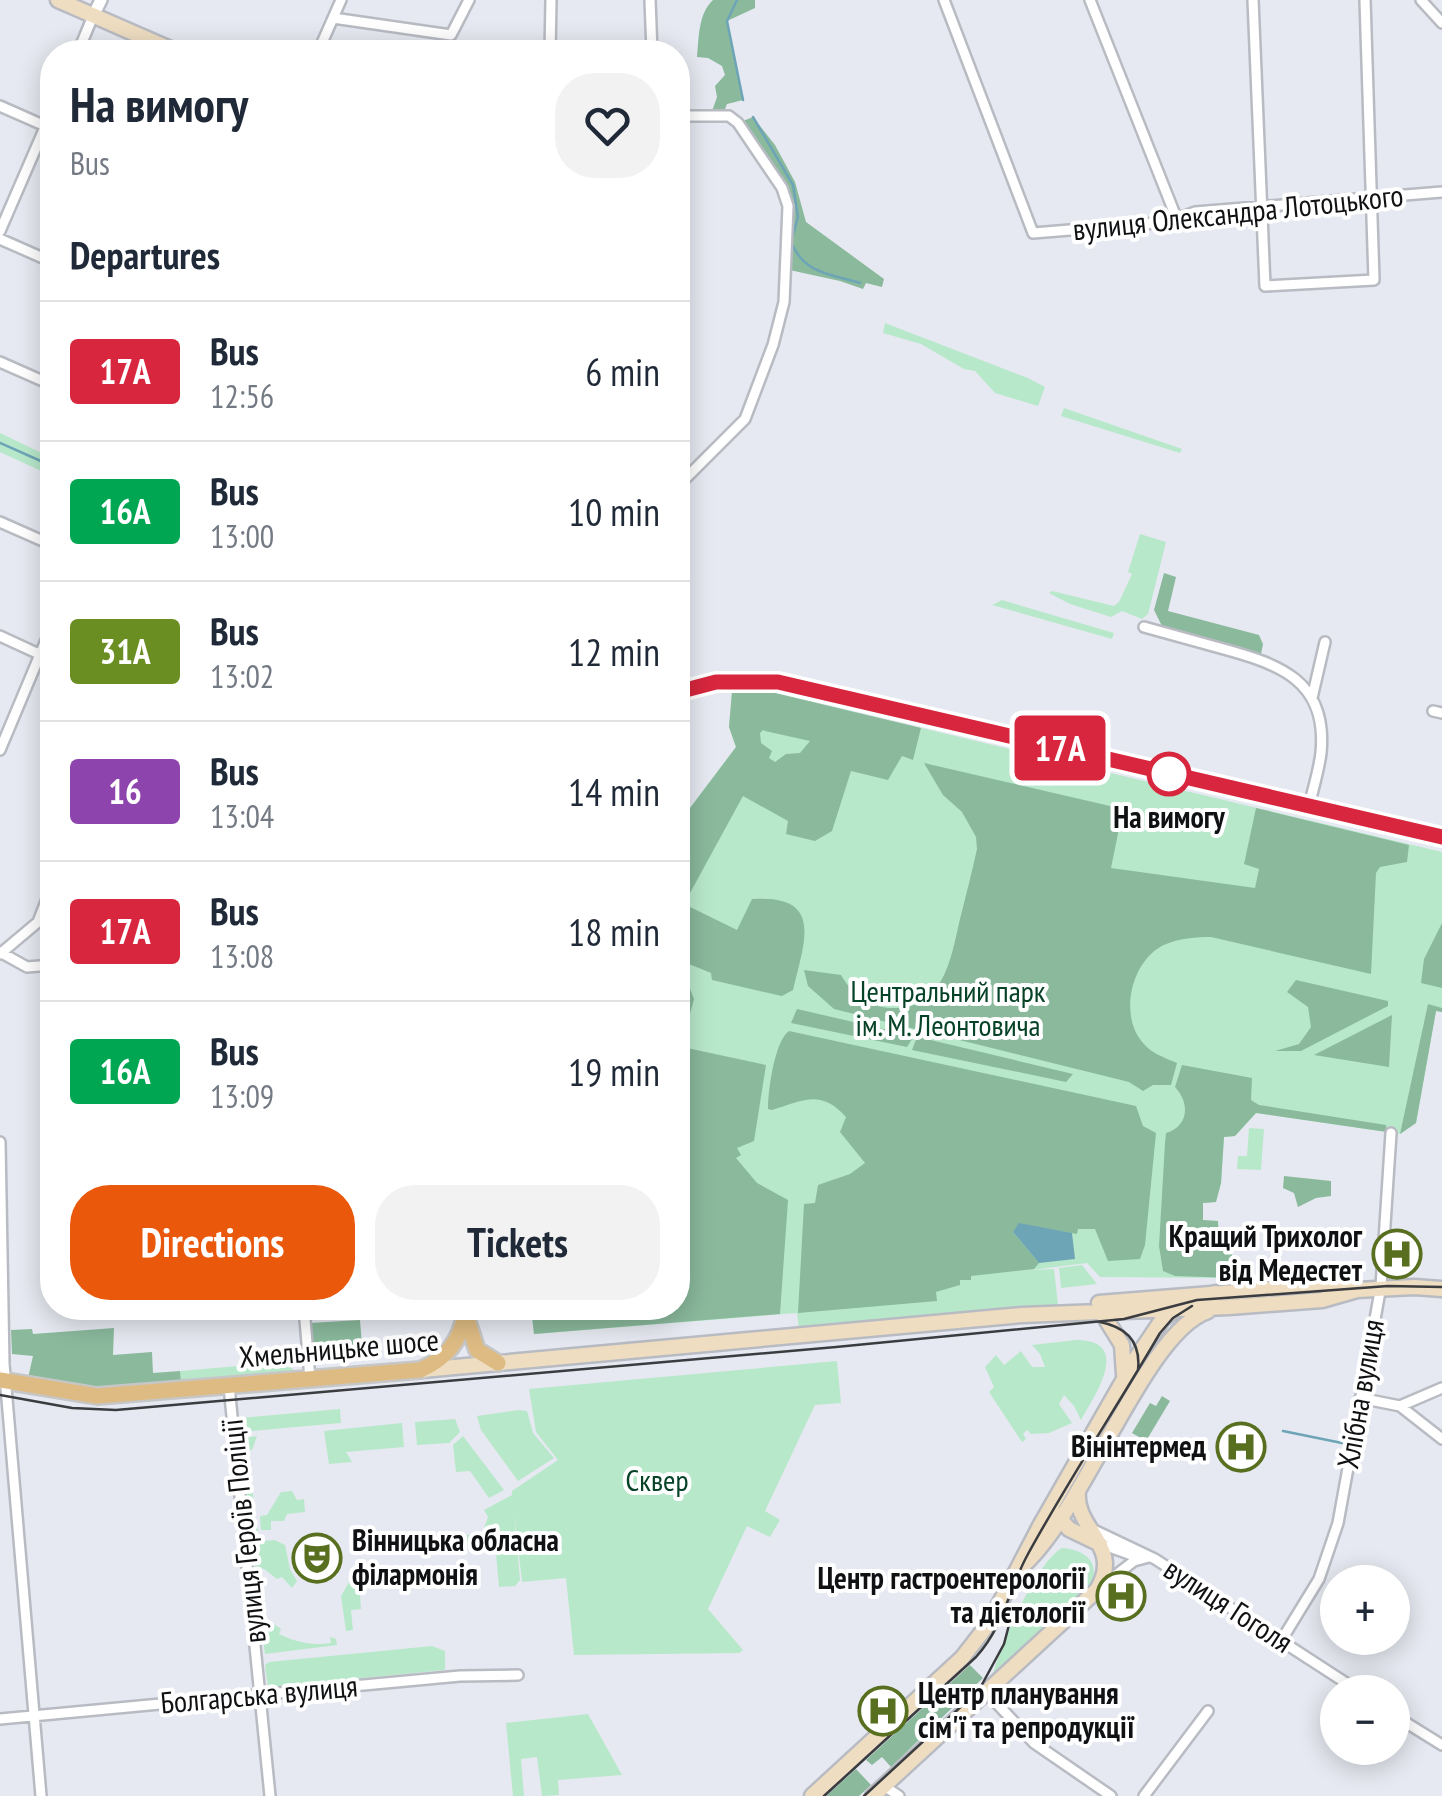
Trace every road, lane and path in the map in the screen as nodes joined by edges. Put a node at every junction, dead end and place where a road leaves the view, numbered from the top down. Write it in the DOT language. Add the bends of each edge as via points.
graph roads {
  1 [pos="58,0"];
  2 [pos="100,0"];
  3 [pos="341,0"];
  4 [pos="469,0"];
  5 [pos="551,0"];
  6 [pos="650,0"];
  7 [pos="944,0"];
  8 [pos="1090,0"];
  9 [pos="1253,0"];
  10 [pos="1364,0"];
  11 [pos="1421,0"];
  12 [pos="93,16"];
  13 [pos="333,18"];
  14 [pos="1441,22"];
  15 [pos="83,40"];
  16 [pos="149,40"];
  17 [pos="323,40"];
  18 [pos="550,40"];
  19 [pos="652,40"];
  20 [pos="0,106"];
  21 [pos="690,116"];
  22 [pos="40,124"];
  23 [pos="40,147"];
  24 [pos="1442,192"];
  25 [pos="1370,197"];
  26 [pos="1261,208"];
  27 [pos="1176,217"];
  28 [pos="0,231"];
  29 [pos="0,239"];
  30 [pos="40,257"];
  31 [pos="0,362"];
  32 [pos="40,380"];
  33 [pos="690,474"];
  34 [pos="0,522"];
  35 [pos="40,540"];
  36 [pos="1144,627"];
  37 [pos="0,636"];
  38 [pos="1326,642"];
  39 [pos="40,654"];
  40 [pos="40,656"];
  41 [pos="690,689"];
  42 [pos="1312,698"];
  43 [pos="0,750"];
  44 [pos="1309,806"];
  45 [pos="1442,837"];
  46 [pos="40,917"];
  47 [pos="0,953"];
  48 [pos="40,966"];
  49 [pos="1391,1133"];
  50 [pos="0,1142"];
  51 [pos="1,1165"];
  52 [pos="1380,1288"];
  53 [pos="1442,1289"];
  54 [pos="1358,1290"];
  55 [pos="1215,1293"];
  56 [pos="1149,1298"];
  57 [pos="1229,1307"];
  58 [pos="1102,1311"];
  59 [pos="1168,1311"];
  60 [pos="1022,1314"];
  61 [pos="305,1320"];
  62 [pos="463,1320"];
  63 [pos="468,1320"];
  64 [pos="1163,1349"];
  65 [pos="498,1363"];
  66 [pos="420,1370"];
  67 [pos="310,1379"];
  68 [pos="1124,1380"];
  69 [pos="3,1381"];
  70 [pos="230,1386"];
  71 [pos="1442,1388"];
  72 [pos="1360,1398"];
  73 [pos="1400,1406"];
  74 [pos="1442,1439"];
  75 [pos="1078,1492"];
  76 [pos="1055,1527"];
  77 [pos="1091,1528"];
  78 [pos="1101,1544"];
  79 [pos="1146,1558"];
  80 [pos="1097,1590"];
  81 [pos="1282,1641"];
  82 [pos="1334,1675"];
  83 [pos="518,1676"];
  84 [pos="986,1692"];
  85 [pos="260,1696"];
  86 [pos="1208,1711"];
  87 [pos="34,1716"];
  88 [pos="0,1719"];
  89 [pos="1410,1725"];
  90 [pos="1442,1745"];
  91 [pos="878,1791"];
  92 [pos="41,1796"];
  93 [pos="270,1796"];
  94 [pos="812,1796"];
  95 [pos="898,1796"];
  96 [pos="1112,1796"];
  97 [pos="1144,1796"];
  1 -- 12 [label="main road"];
  2 -- 12 [label="street"];
  3 -- 13 [label="street"];
  4 -- 13 [label="street" via="451,35"];
  5 -- 18 [label="street"];
  6 -- 19 [label="street"];
  7 -- 27 [label="street, вулиця Олександра Лотоцького" via="1034,233"];
  8 -- 27 [label="street"];
  9 -- 26 [label="street"];
  10 -- 25 [label="street"];
  11 -- 14 [label="street"];
  12 -- 15 [label="street"];
  12 -- 16 [label="main road"];
  13 -- 17 [label="street"];
  20 -- 22 [label="street"];
  21 -- 33 [label="street" via="728,116 738,123 788,206 784,302 754,401 738,428"];
  23 -- 28 [label="street"];
  24 -- 25 [label="street, вулиця Олександра Лотоцького"];
  25 -- 26 [label="street, вулиця Олександра Лотоцького"];
  25 -- 26 [label="street" via="1374,280 1265,286"];
  26 -- 27 [label="street, вулиця Олександра Лотоцького"];
  29 -- 30 [label="street"];
  31 -- 32 [label="street"];
  34 -- 35 [label="street"];
  36 -- 42 [label="street" via="1262,659 1300,680"];
  37 -- 39 [label="street"];
  38 -- 42 [label="street"];
  40 -- 43 [label="street"];
  41 -- 44 [label="main road" via="778,682"];
  42 -- 44 [label="street" via="1321,755"];
  44 -- 45 [label="main road"];
  46 -- 47 [label="street"];
  47 -- 48 [label="street"];
  49 -- 52 [label="street, Хлібна вулиця"];
  50 -- 51 [label="street"];
  51 -- 69 [label="street"];
  52 -- 53 [label="main road"];
  52 -- 54 [label="main road"];
  52 -- 72 [label="street, Хлібна вулиця"];
  54 -- 55 [label="main road" via="1320,1285"];
  54 -- 57 [label="main road, Хмельницьке шосе" via="1322,1300"];
  55 -- 56 [label="main road"];
  55 -- 59 [label="main road"];
  56 -- 59 [label="main road"];
  56 -- 60 [label="main road"];
  57 -- 59 [label="main road, Хмельницьке шосе"];
  57 -- 64 [label="main road" via="1196,1315"];
  58 -- 59 [label="main road, Хмельницьке шосе"];
  58 -- 60 [label="main road, Хмельницьке шосе"];
  58 -- 68 [label="main road" via="1122,1345"];
  59 -- 64 [label="main road"];
  59 -- 68 [label="main road"];
  60 -- 65 [label="main road, Хмельницьке шосе"];
  61 -- 67 [label="street"];
  62 -- 66 [label="main road" via="448,1352"];
  63 -- 65 [label="main road" via="477,1350"];
  64 -- 75 [label="main road"];
  65 -- 66 [label="main road, Хмельницьке шосе"];
  66 -- 67 [label="main road, Хмельницьке шосе"];
  67 -- 70 [label="main road, Хмельницьке шосе"];
  68 -- 76 [label="main road" via="1052,1505"];
  69 -- 70 [label="main road, Хмельницьке шосе" via="97,1396"];
  69 -- 87 [label="street"];
  70 -- 85 [label="street, вулиця Героїв Поліції"];
  71 -- 73 [label="street"];
  72 -- 73 [label="street"];
  72 -- 81 [label="street, Хлібна вулиця" via="1332,1543"];
  73 -- 74 [label="street"];
  75 -- 76 [label="main road"];
  75 -- 77 [label="main road" via="1078,1507"];
  76 -- 77 [label="main road" via="1074,1519"];
  76 -- 78 [label="main road"];
  76 -- 94 [label="main road" via="1018,1571 982,1636"];
  77 -- 78 [label="main road"];
  77 -- 79 [label="street, вулиця Гоголя"];
  78 -- 79 [label="street, вулиця Гоголя"];
  78 -- 80 [label="main road" via="1105,1570"];
  79 -- 80 [label="street"];
  79 -- 81 [label="street, вулиця Гоголя"];
  80 -- 84 [label="main road"];
  81 -- 82 [label="street, вулиця Гоголя"];
  83 -- 85 [label="street, Болгарська вулиця"];
  84 -- 91 [label="main road"];
  84 -- 96 [label="street" via="1034,1743"];
  85 -- 87 [label="street, Болгарська вулиця"];
  85 -- 93 [label="street, вулиця Героїв Поліції"];
  86 -- 97 [label="street"];
  87 -- 88 [label="street, Болгарська вулиця"];
  87 -- 92 [label="street"];
  89 -- 90 [label="street"];
  91 -- 95 [label="street"];
}
